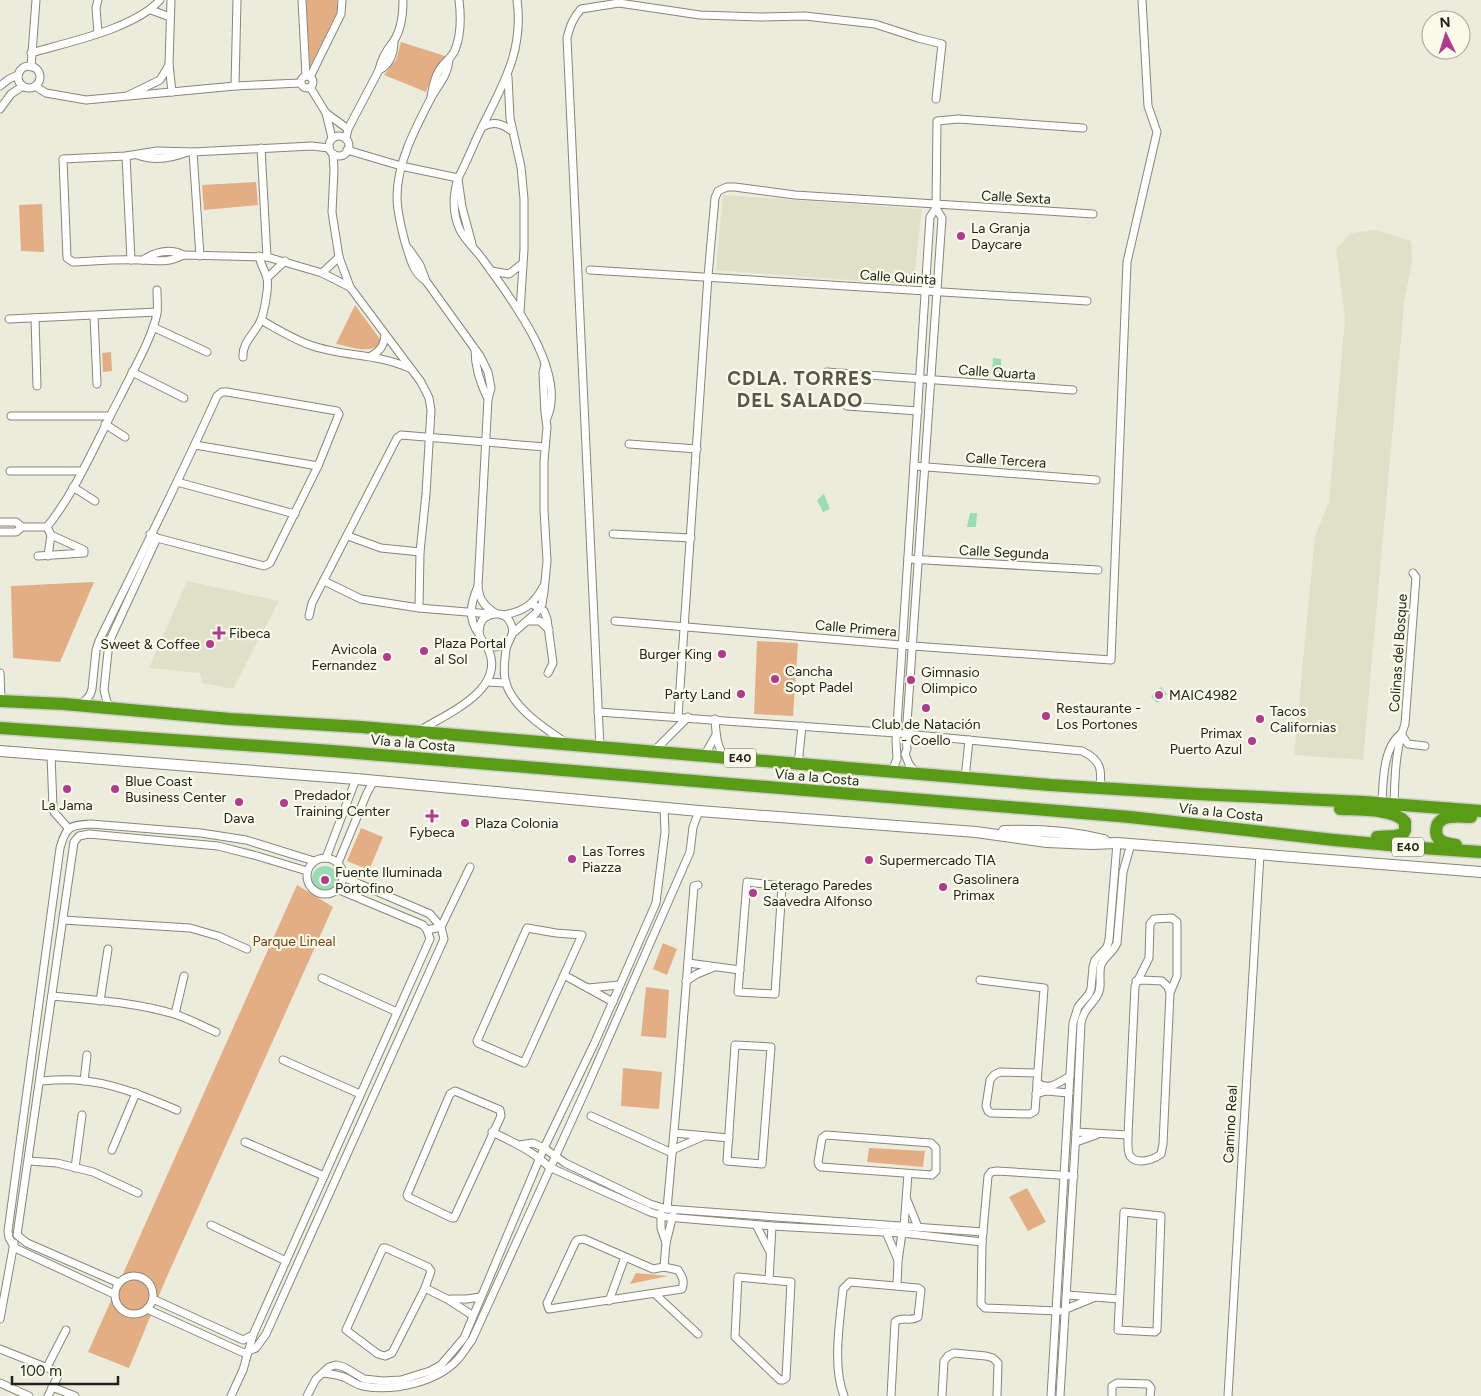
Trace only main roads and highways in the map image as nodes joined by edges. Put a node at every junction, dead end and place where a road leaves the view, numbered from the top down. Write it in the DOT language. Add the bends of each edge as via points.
graph roads {
  1 [pos="0,701"];
  2 [pos="0,728"];
  3 [pos="1197,794"];
  4 [pos="1481,811"];
  5 [pos="1481,818"];
  6 [pos="1334,840"];
  7 [pos="1481,850"];
  1 -- 3 [label="highway, Vía a la Costa / E40" via="417,732 965,779"];
  2 -- 6 [label="highway, Vía a la Costa / E40" via="332,751 1130,817"];
  3 -- 4 [label="highway, Vía a la Costa / E40"];
  3 -- 6 [label="highway" via="1388,813 1402,818 1406,826 1403,834 1395,836"];
  5 -- 7 [label="highway" via="1445,818 1438,823 1436,831 1443,842"];
  6 -- 7 [label="highway, Vía a la Costa / E40"];
}
